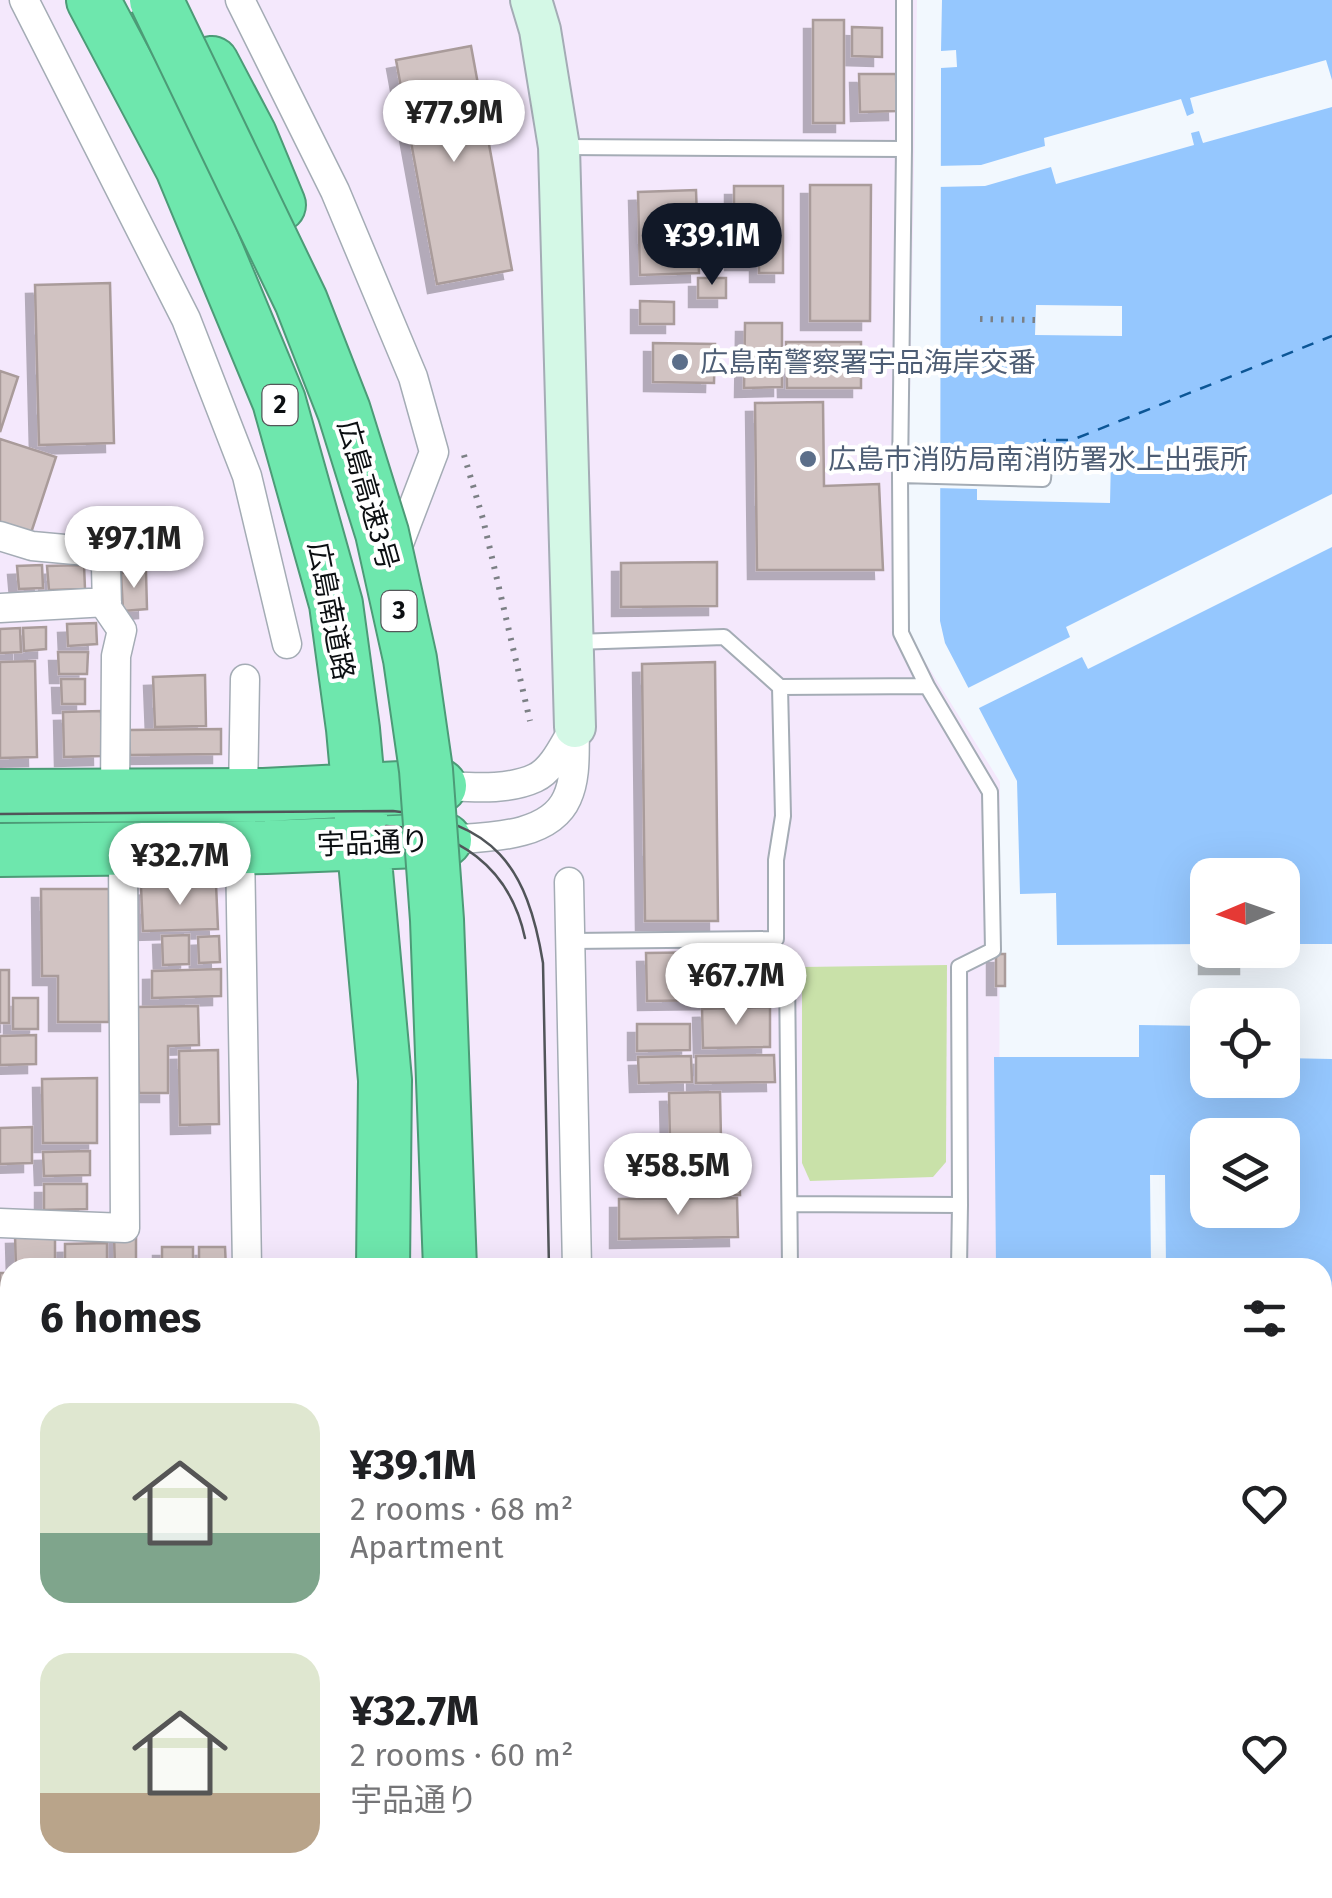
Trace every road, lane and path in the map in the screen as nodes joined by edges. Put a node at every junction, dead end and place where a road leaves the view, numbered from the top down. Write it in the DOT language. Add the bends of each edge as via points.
graph roads {
  1 [pos="24,0"];
  2 [pos="92,0"];
  3 [pos="156,0"];
  4 [pos="178,0"];
  5 [pos="240,0"];
  6 [pos="532,0"];
  7 [pos="904,0"];
  8 [pos="558,147"];
  9 [pos="904,149"];
  10 [pos="980,319"];
  11 [pos="1035,320"];
  12 [pos="1044,456"];
  13 [pos="247,476"];
  14 [pos="900,476"];
  15 [pos="308,505"];
  16 [pos="0,536"];
  17 [pos="400,540"];
  18 [pos="107,602"];
  19 [pos="0,608"];
  20 [pos="573,642"];
  21 [pos="287,644"];
  22 [pos="244,679"];
  23 [pos="927,686"];
  24 [pos="780,687"];
  25 [pos="575,727"];
  26 [pos="440,786"];
  27 [pos="358,791"];
  28 [pos="115,795"];
  29 [pos="244,795"];
  30 [pos="0,796"];
  31 [pos="445,840"];
  32 [pos="363,842"];
  33 [pos="240,848"];
  34 [pos="123,849"];
  35 [pos="0,850"];
  36 [pos="570,882"];
  37 [pos="571,941"];
  38 [pos="787,969"];
  39 [pos="790,1204"];
  40 [pos="960,1205"];
  41 [pos="0,1223"];
  42 [pos="247,1258"];
  43 [pos="383,1258"];
  44 [pos="450,1258"];
  45 [pos="467,1258"];
  46 [pos="578,1258"];
  47 [pos="790,1258"];
  48 [pos="959,1258"];
  1 -- 13 [label="street" via="186,319"];
  2 -- 15 [label="highway, 広島南道路 / 2" via="182,168 279,402"];
  3 -- 44 [label="highway, 広島高速3号 / 3, bridge" via="302,301 382,533 426,770"];
  4 -- 17 [label="highway" via="250,134 342,357"];
  5 -- 17 [label="street" via="334,192 413,377 434,452"];
  6 -- 8 [label="street"];
  7 -- 9 [label="lane"];
  8 -- 9 [label="lane"];
  8 -- 20 [label="street"];
  9 -- 14 [label="lane"];
  10 -- 11 [label="path"];
  12 -- 14 [label="lane" via="1043,479"];
  13 -- 15 [label="street"];
  13 -- 21 [label="street"];
  14 -- 23 [label="lane" via="901,633"];
  15 -- 27 [label="highway, 広島南道路 / 2" via="336,604"];
  16 -- 18 [label="street" via="97,552 106,566"];
  17 -- 26 [label="highway" via="422,642"];
  18 -- 19 [label="street"];
  18 -- 28 [label="street" via="122,630"];
  20 -- 24 [label="lane" via="724,637"];
  20 -- 25 [label="street"];
  22 -- 29 [label="street"];
  23 -- 24 [label="lane"];
  23 -- 40 [label="lane" via="990,792 993,950 959,967"];
  24 -- 37 [label="lane" via="783,816 776,939"];
  25 -- 26 [label="street" via="537,778 491,787"];
  25 -- 31 [label="street" via="566,800 545,822 500,836"];
  26 -- 27 [label="highway, 宇品通り"];
  26 -- 31 [label="highway"];
  27 -- 29 [label="highway, 宇品通り"];
  27 -- 32 [label="highway, 広島南道路 / 2"];
  28 -- 29 [label="highway, 宇品通り"];
  28 -- 30 [label="highway, 宇品通り"];
  31 -- 32 [label="highway, 宇品通り"];
  31 -- 45 [label="highway"];
  32 -- 33 [label="highway, 宇品通り"];
  32 -- 43 [label="highway, 広島南道路 / 2" via="385,1080"];
  33 -- 34 [label="highway, 宇品通り"];
  33 -- 42 [label="street"];
  34 -- 35 [label="highway, 宇品通り"];
  34 -- 41 [label="street" via="125,1228"];
  36 -- 37 [label="street"];
  37 -- 46 [label="street"];
  38 -- 39 [label="lane"];
  39 -- 40 [label="lane"];
  39 -- 47 [label="lane"];
  40 -- 48 [label="lane"];
}
